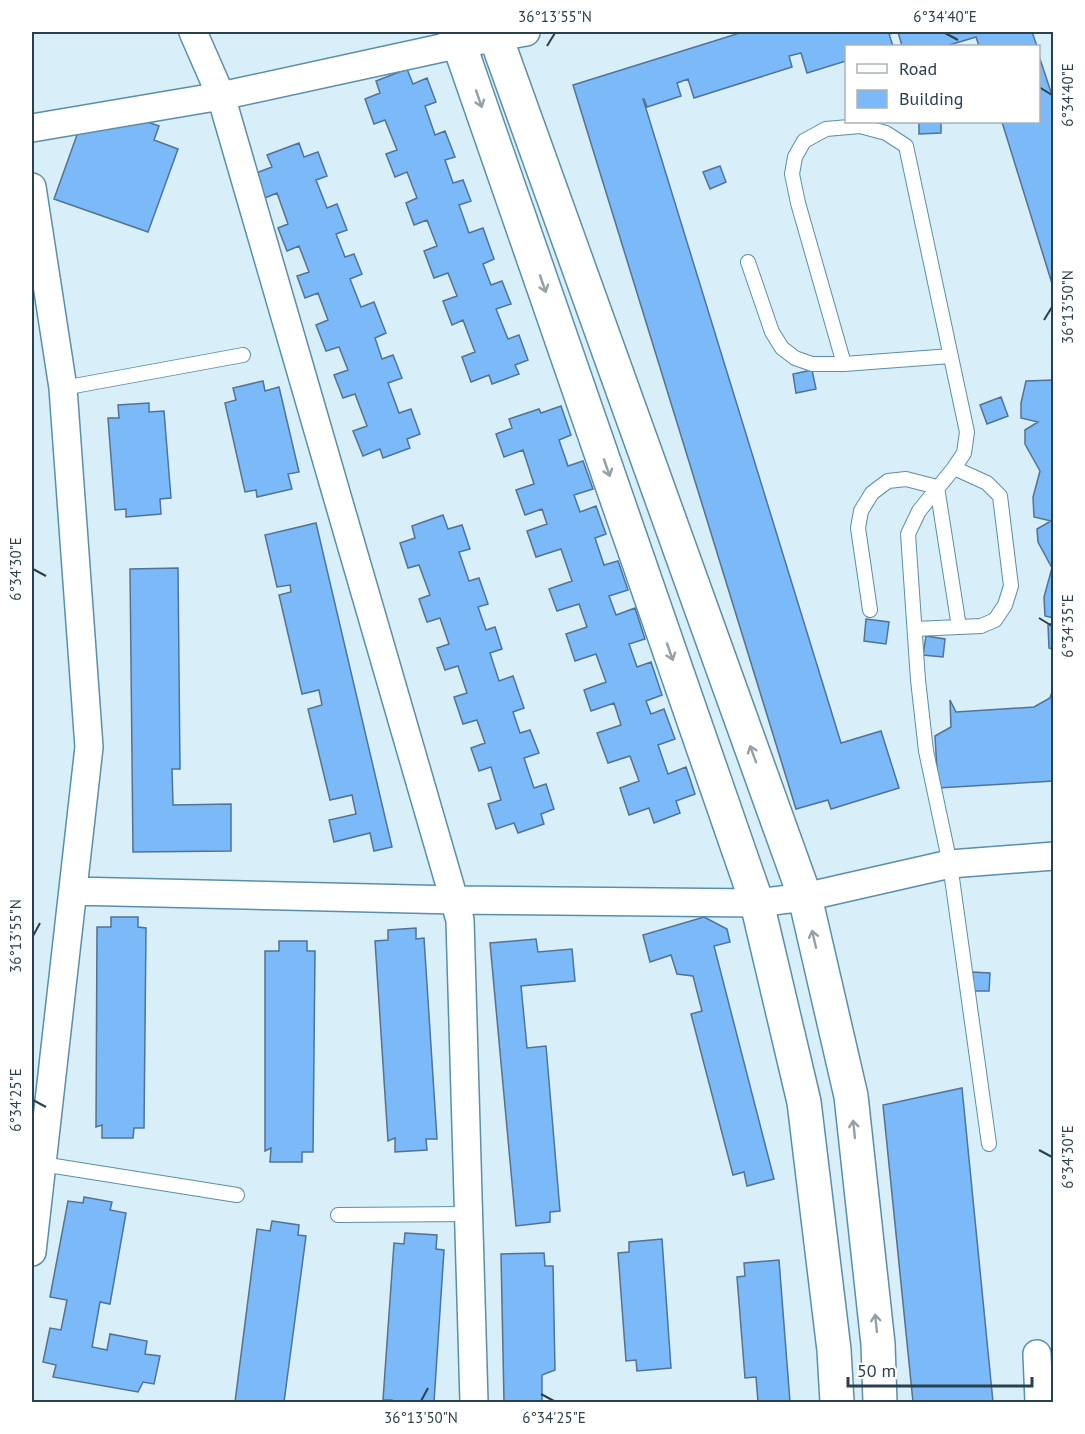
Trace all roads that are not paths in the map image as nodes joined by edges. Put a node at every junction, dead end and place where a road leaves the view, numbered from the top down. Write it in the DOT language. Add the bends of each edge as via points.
graph roads {
  1 [pos="193,32"];
  2 [pos="505,34"];
  3 [pos="458,38"];
  4 [pos="221,96"];
  5 [pos="32,128"];
  6 [pos="32,187"];
  7 [pos="748,262"];
  8 [pos="243,355"];
  9 [pos="951,356"];
  10 [pos="844,364"];
  11 [pos="63,388"];
  12 [pos="954,468"];
  13 [pos="938,487"];
  14 [pos="870,610"];
  15 [pos="959,627"];
  16 [pos="915,629"];
  17 [pos="1053,856"];
  18 [pos="950,864"];
  19 [pos="74,891"];
  20 [pos="805,897"];
  21 [pos="454,900"];
  22 [pos="757,903"];
  23 [pos="989,1144"];
  24 [pos="42,1164"];
  25 [pos="237,1195"];
  26 [pos="468,1214"];
  27 [pos="338,1215"];
  28 [pos="32,1252"];
  29 [pos="1037,1354"];
  30 [pos="474,1402"];
  31 [pos="837,1402"];
  32 [pos="880,1402"];
  33 [pos="1039,1402"];
  1 -- 4 [label="street"];
  2 -- 3 [label="street"];
  20 -- 2 [label="street, one-way"];
  3 -- 4 [label="street"];
  3 -- 22 [label="street, one-way"];
  4 -- 5 [label="street"];
  4 -- 21 [label="street"];
  6 -- 11 [label="street"];
  7 -- 10 [label="lane" via="772,332 782,348 812,364"];
  8 -- 11 [label="lane"];
  9 -- 10 [label="lane"];
  9 -- 10 [label="lane" via="906,146 886,133 860,126 826,129 804,141 792,174"];
  9 -- 12 [label="lane" via="967,432 964,453"];
  11 -- 19 [label="street" via="89,747"];
  12 -- 13 [label="lane"];
  12 -- 15 [label="lane" via="987,483 1000,496 1011,586 995,620 981,626"];
  13 -- 14 [label="lane" via="906,479 888,481 872,493 861,511 858,528"];
  13 -- 15 [label="lane"];
  13 -- 16 [label="lane" via="919,511 908,534"];
  15 -- 16 [label="lane"];
  16 -- 18 [label="lane" via="926,751"];
  17 -- 18 [label="street"];
  18 -- 20 [label="street"];
  18 -- 23 [label="lane"];
  19 -- 21 [label="street"];
  19 -- 24 [label="street"];
  20 -- 22 [label="street"];
  32 -- 20 [label="street, one-way" via="878,1344 850,1096"];
  21 -- 22 [label="street"];
  21 -- 26 [label="street" via="460,920"];
  22 -- 31 [label="street" via="804,1102"];
  24 -- 25 [label="lane"];
  24 -- 28 [label="street"];
  26 -- 27 [label="lane"];
  26 -- 30 [label="street"];
  29 -- 33 [label="street"];
}
